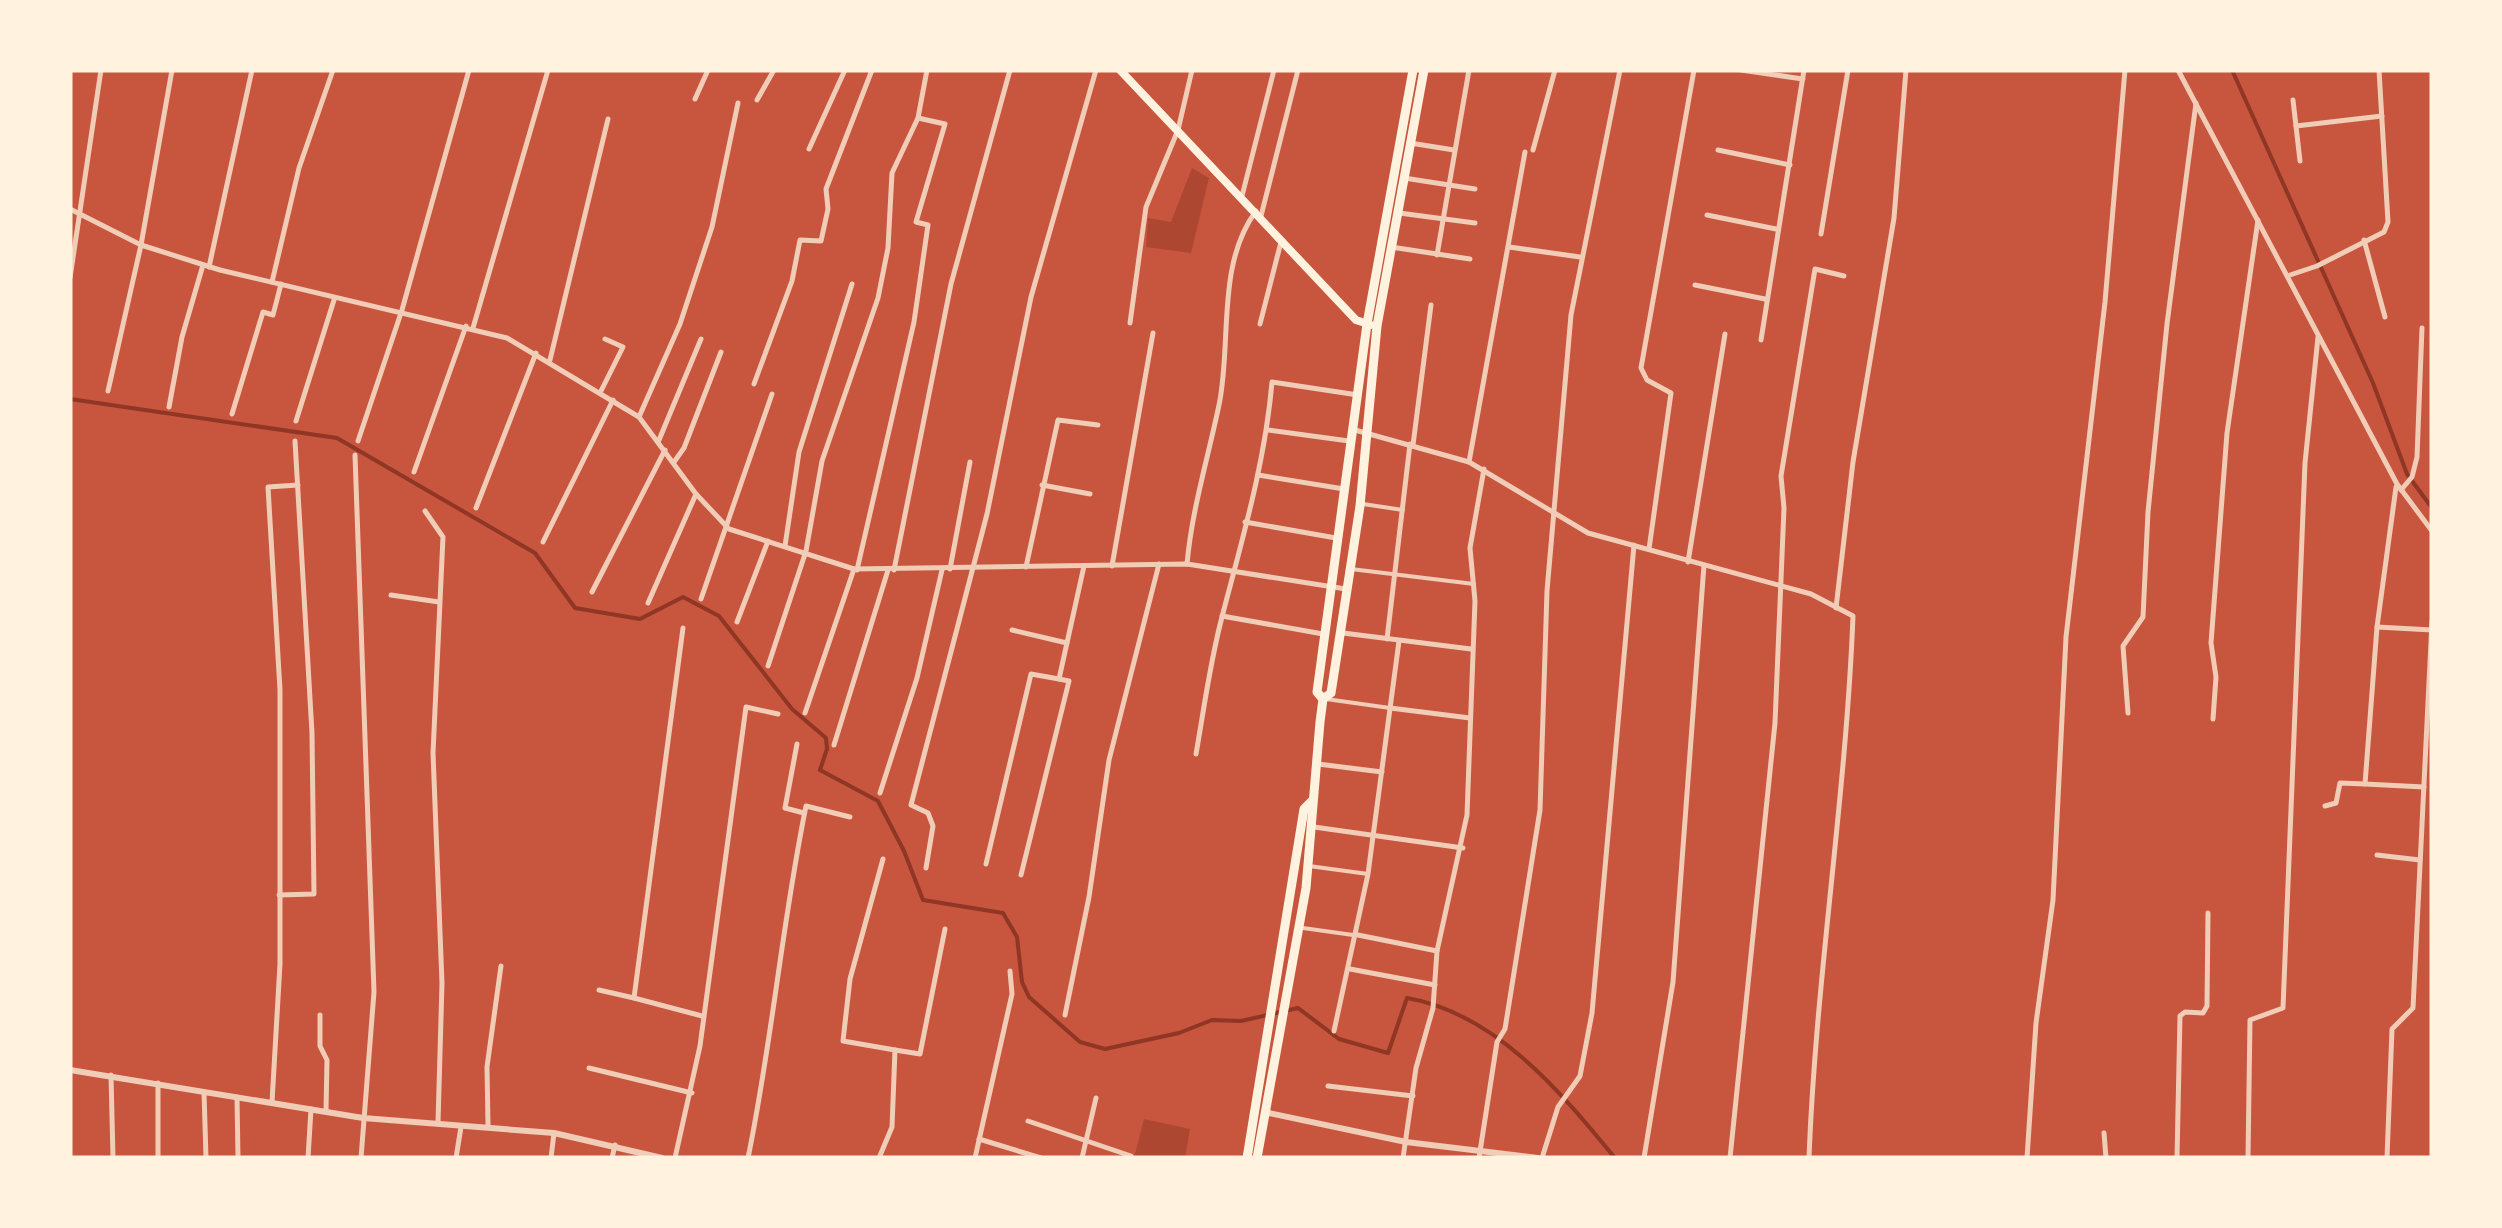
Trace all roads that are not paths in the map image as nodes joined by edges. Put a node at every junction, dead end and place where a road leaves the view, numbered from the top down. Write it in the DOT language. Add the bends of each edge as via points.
graph roads {
  1 [pos="101,70"];
  2 [pos="172,70"];
  3 [pos="252,70"];
  4 [pos="333,70"];
  5 [pos="469,70"];
  6 [pos="548,70"];
  7 [pos="708,70"];
  8 [pos="774,70"];
  9 [pos="845,70"];
  10 [pos="872,70"];
  11 [pos="927,70"];
  12 [pos="1010,70"];
  13 [pos="1096,70"];
  14 [pos="1120,70"];
  15 [pos="1192,70"];
  16 [pos="1274,70"];
  17 [pos="1298,70"];
  18 [pos="1413,70"];
  19 [pos="1424,70"];
  20 [pos="1469,70"];
  21 [pos="1555,70"];
  22 [pos="1620,70"];
  23 [pos="1694,70"];
  24 [pos="1741,70"];
  25 [pos="1804,70"];
  26 [pos="1848,70"];
  27 [pos="1906,70"];
  28 [pos="2125,70"];
  29 [pos="2178,70"];
  30 [pos="2379,70"];
  31 [pos="1803,79"];
  32 [pos="695,100"];
  33 [pos="757,100"];
  34 [pos="2293,100"];
  35 [pos="738,103"];
  36 [pos="2196,103"];
  37 [pos="2382,116"];
  38 [pos="918,118"];
  39 [pos="608,119"];
  40 [pos="1408,125"];
  41 [pos="2296,126"];
  42 [pos="1178,130"];
  43 [pos="1410,143"];
  44 [pos="809,149"];
  45 [pos="1454,150"];
  46 [pos="1533,150"];
  47 [pos="1718,150"];
  48 [pos="1524,152"];
  49 [pos="2300,161"];
  50 [pos="1790,164"];
  51 [pos="1404,178"];
  52 [pos="1448,184"];
  53 [pos="1475,189"];
  54 [pos="1242,196"];
  55 [pos="70,209"];
  56 [pos="1397,213"];
  57 [pos="1259,214"];
  58 [pos="1707,215"];
  59 [pos="82,216"];
  60 [pos="2258,217"];
  61 [pos="1442,219"];
  62 [pos="1475,223"];
  63 [pos="1776,229"];
  64 [pos="1822,234"];
  65 [pos="1282,239"];
  66 [pos="2364,240"];
  67 [pos="142,245"];
  68 [pos="1386,246"];
  69 [pos="1509,247"];
  70 [pos="1437,254"];
  71 [pos="1580,257"];
  72 [pos="1470,259"];
  73 [pos="206,266"];
  74 [pos="1844,276"];
  75 [pos="2288,276"];
  76 [pos="70,278"];
  77 [pos="272,282"];
  78 [pos="281,284"];
  79 [pos="852,284"];
  80 [pos="1695,286"];
  81 [pos="334,300"];
  82 [pos="1764,300"];
  83 [pos="1431,304"];
  84 [pos="402,310"];
  85 [pos="2386,316"];
  86 [pos="1130,323"];
  87 [pos="1260,324"];
  88 [pos="1372,325"];
  89 [pos="470,327"];
  90 [pos="2422,328"];
  91 [pos="1153,333"];
  92 [pos="1725,334"];
  93 [pos="2318,337"];
  94 [pos="605,338"];
  95 [pos="701,338"];
  96 [pos="1761,340"];
  97 [pos="721,352"];
  98 [pos="536,353"];
  99 [pos="550,360"];
  100 [pos="754,384"];
  101 [pos="108,391"];
  102 [pos="600,393"];
  103 [pos="772,394"];
  104 [pos="1358,395"];
  105 [pos="612,400"];
  106 [pos="168,407"];
  107 [pos="232,414"];
  108 [pos="639,417"];
  109 [pos="296,421"];
  110 [pos="1098,425"];
  111 [pos="1268,430"];
  112 [pos="1361,431"];
  113 [pos="295,440"];
  114 [pos="659,440"];
  115 [pos="358,441"];
  116 [pos="1354,442"];
  117 [pos="1412,444"];
  118 [pos="665,450"];
  119 [pos="355,455"];
  120 [pos="674,462"];
  121 [pos="970,462"];
  122 [pos="1469,462"];
  123 [pos="1484,469"];
  124 [pos="414,472"];
  125 [pos="1258,475"];
  126 [pos="298,485"];
  127 [pos="1042,485"];
  128 [pos="2399,488"];
  129 [pos="1348,489"];
  130 [pos="696,494"];
  131 [pos="1090,494"];
  132 [pos="1360,503"];
  133 [pos="476,508"];
  134 [pos="1403,510"];
  135 [pos="426,511"];
  136 [pos="1553,516"];
  137 [pos="1245,522"];
  138 [pos="729,528"];
  139 [pos="2432,531"];
  140 [pos="1341,539"];
  141 [pos="768,541"];
  142 [pos="543,542"];
  143 [pos="1634,544"];
  144 [pos="785,546"];
  145 [pos="1649,548"];
  146 [pos="806,551"];
  147 [pos="1688,562"];
  148 [pos="1159,564"];
  149 [pos="1187,564"];
  150 [pos="1704,565"];
  151 [pos="1084,566"];
  152 [pos="1112,566"];
  153 [pos="1026,567"];
  154 [pos="974,568"];
  155 [pos="1351,569"];
  156 [pos="856,570"];
  157 [pos="891,570"];
  158 [pos="946,570"];
  159 [pos="1238,572"];
  160 [pos="1394,574"];
  161 [pos="1474,584"];
  162 [pos="1780,584"];
  163 [pos="1333,587"];
  164 [pos="1348,589"];
  165 [pos="592,592"];
  166 [pos="391,595"];
  167 [pos="702,599"];
  168 [pos="438,602"];
  169 [pos="648,603"];
  170 [pos="1836,608"];
  171 [pos="1222,616"];
  172 [pos="2432,621"];
  173 [pos="737,622"];
  174 [pos="684,628"];
  175 [pos="2377,628"];
  176 [pos="1012,630"];
  177 [pos="2432,630"];
  178 [pos="1340,632"];
  179 [pos="1326,634"];
  180 [pos="1387,639"];
  181 [pos="1399,641"];
  182 [pos="1067,643"];
  183 [pos="1470,649"];
  184 [pos="768,666"];
  185 [pos="1060,679"];
  186 [pos="1324,699"];
  187 [pos="1390,708"];
  188 [pos="805,712"];
  189 [pos="2128,713"];
  190 [pos="778,714"];
  191 [pos="1470,718"];
  192 [pos="2213,720"];
  193 [pos="798,744"];
  194 [pos="834,745"];
  195 [pos="1196,754"];
  196 [pos="1315,764"];
  197 [pos="1382,772"];
  198 [pos="2365,784"];
  199 [pos="2424,787"];
  200 [pos="880,793"];
  201 [pos="1312,801"];
  202 [pos="2324,806"];
  203 [pos="804,813"];
  204 [pos="850,817"];
  205 [pos="1314,827"];
  206 [pos="1374,837"];
  207 [pos="1463,848"];
  208 [pos="2376,855"];
  209 [pos="884,860"];
  210 [pos="2420,860"];
  211 [pos="986,864"];
  212 [pos="1309,866"];
  213 [pos="926,868"];
  214 [pos="1368,874"];
  215 [pos="1021,875"];
  216 [pos="1293,887"];
  217 [pos="1306,888"];
  218 [pos="279,895"];
  219 [pos="2208,913"];
  220 [pos="1299,927"];
  221 [pos="945,929"];
  222 [pos="1358,935"];
  223 [pos="1437,951"];
  224 [pos="502,966"];
  225 [pos="1350,969"];
  226 [pos="1010,971"];
  227 [pos="1435,985"];
  228 [pos="599,990"];
  229 [pos="634,998"];
  230 [pos="1064,1014"];
  231 [pos="320,1015"];
  232 [pos="702,1016"];
  233 [pos="1274,1028"];
  234 [pos="1334,1031"];
  235 [pos="894,1050"];
  236 [pos="589,1068"];
  237 [pos="70,1070"];
  238 [pos="111,1075"];
  239 [pos="158,1083"];
  240 [pos="1328,1086"];
  241 [pos="204,1092"];
  242 [pos="692,1094"];
  243 [pos="1412,1096"];
  244 [pos="238,1097"];
  245 [pos="1096,1098"];
  246 [pos="272,1102"];
  247 [pos="312,1108"];
  248 [pos="326,1111"];
  249 [pos="1260,1111"];
  250 [pos="364,1118"];
  251 [pos="1028,1120"];
  252 [pos="438,1123"];
  253 [pos="462,1124"];
  254 [pos="488,1125"];
  255 [pos="554,1133"];
  256 [pos="2104,1133"];
  257 [pos="1087,1138"];
  258 [pos="979,1140"];
  259 [pos="1406,1142"];
  260 [pos="615,1145"];
  261 [pos="1480,1148"];
  262 [pos="1022,1156"];
  263 [pos="1131,1156"];
  264 [pos="113,1158"];
  265 [pos="158,1158"];
  266 [pos="206,1158"];
  267 [pos="238,1158"];
  268 [pos="308,1158"];
  269 [pos="361,1158"];
  270 [pos="456,1158"];
  271 [pos="550,1158"];
  272 [pos="612,1158"];
  273 [pos="662,1158"];
  274 [pos="676,1158"];
  275 [pos="748,1158"];
  276 [pos="879,1158"];
  277 [pos="975,1158"];
  278 [pos="1042,1158"];
  279 [pos="1082,1158"];
  280 [pos="1247,1158"];
  281 [pos="1257,1158"];
  282 [pos="1403,1158"];
  283 [pos="1479,1158"];
  284 [pos="1540,1158"];
  285 [pos="1644,1158"];
  286 [pos="1730,1158"];
  287 [pos="1809,1158"];
  288 [pos="2026,1158"];
  289 [pos="2106,1158"];
  290 [pos="2178,1158"];
  291 [pos="2248,1158"];
  292 [pos="2387,1158"];
  1 -- 59 [label="street"];
  2 -- 67 [label="street"];
  3 -- 73 [label="street"];
  4 -- 77 [label="street" via="299,168"];
  5 -- 84 [label="street"];
  6 -- 89 [label="street"];
  7 -- 32 [label="street"];
  8 -- 33 [label="street"];
  9 -- 44 [label="street"];
  10 -- 100 [label="street" via="826,189 821,242 800,240"];
  11 -- 38 [label="street"];
  12 -- 157 [label="street" via="951,284"];
  13 -- 154 [label="street" via="1030,297"];
  14 -- 42 [label="main road"];
  15 -- 42 [label="street"];
  16 -- 54 [label="street"];
  17 -- 57 [label="street"];
  18 -- 40 [label="main road"];
  19 -- 40 [label="main road"];
  20 -- 45 [label="street"];
  21 -- 46 [label="street"];
  22 -- 71 [label="street"];
  23 -- 145 [label="street" via="1642,368 1647,380 1670,393"];
  24 -- 31 [label="street"];
  25 -- 31 [label="street"];
  26 -- 64 [label="street"];
  27 -- 170 [label="street" via="1894,218 1852,462"];
  28 -- 288 [label="street" via="2066,637 2052,900"];
  29 -- 36 [label="street"];
  30 -- 37 [label="street"];
  31 -- 50 [label="street"];
  34 -- 41 [label="street"];
  35 -- 108 [label="street" via="712,226 680,324"];
  36 -- 60 [label="street"];
  36 -- 189 [label="street" via="2184,164 2144,617 2124,646"];
  37 -- 41 [label="street"];
  37 -- 66 [label="street" via="2388,222 2384,232"];
  38 -- 146 [label="street" via="892,173 878,298 822,461"];
  38 -- 156 [label="street" via="945,124 916,222 928,225 914,322"];
  39 -- 99 [label="street"];
  40 -- 43 [label="main road"];
  40 -- 68 [label="main road"];
  41 -- 49 [label="street"];
  42 -- 54 [label="main road"];
  42 -- 86 [label="street" via="1146,206"];
  43 -- 45 [label="street"];
  43 -- 51 [label="main road"];
  45 -- 52 [label="street"];
  47 -- 50 [label="street"];
  48 -- 69 [label="street"];
  50 -- 63 [label="street"];
  51 -- 52 [label="street"];
  51 -- 56 [label="main road"];
  52 -- 53 [label="street"];
  52 -- 61 [label="street"];
  54 -- 57 [label="main road"];
  55 -- 59 [label="street"];
  56 -- 61 [label="street"];
  56 -- 68 [label="main road"];
  57 -- 65 [label="main road"];
  57 -- 149 [label="street" via="1237,254 1229,289 1219,404"];
  58 -- 63 [label="street"];
  59 -- 67 [label="street"];
  59 -- 76 [label="street"];
  60 -- 75 [label="street"];
  60 -- 192 [label="street" via="2227,433 2211,644"];
  61 -- 62 [label="street"];
  61 -- 70 [label="street"];
  63 -- 82 [label="street"];
  65 -- 87 [label="street"];
  65 -- 88 [label="main road" via="1356,320"];
  66 -- 75 [label="street"];
  66 -- 85 [label="street"];
  67 -- 73 [label="street"];
  67 -- 101 [label="street"];
  68 -- 70 [label="street"];
  68 -- 88 [label="main road"];
  69 -- 71 [label="street"];
  69 -- 122 [label="street"];
  70 -- 72 [label="street"];
  71 -- 136 [label="street"];
  73 -- 77 [label="street"];
  73 -- 106 [label="street"];
  74 -- 162 [label="street" via="1815,268 1780,476"];
  75 -- 93 [label="street"];
  77 -- 78 [label="street"];
  78 -- 81 [label="street"];
  78 -- 107 [label="street" via="273,315 262,312"];
  79 -- 144 [label="street" via="800,452"];
  80 -- 82 [label="street"];
  81 -- 84 [label="street"];
  81 -- 109 [label="street"];
  82 -- 96 [label="street"];
  83 -- 117 [label="street"];
  84 -- 89 [label="street"];
  84 -- 115 [label="street"];
  88 -- 104 [label="main road"];
  88 -- 112 [label="main road"];
  89 -- 98 [label="street"];
  89 -- 124 [label="street"];
  90 -- 128 [label="street" via="2411,480"];
  91 -- 152 [label="street"];
  92 -- 147 [label="street"];
  93 -- 128 [label="street"];
  93 -- 291 [label="street" via="2305,463 2283,1008 2250,1020"];
  94 -- 102 [label="street" via="623,347"];
  95 -- 114 [label="street"];
  97 -- 120 [label="street"];
  98 -- 99 [label="street"];
  98 -- 133 [label="street"];
  99 -- 102 [label="street"];
  102 -- 105 [label="street"];
  103 -- 138 [label="street"];
  104 -- 111 [label="street" via="1272,382"];
  104 -- 112 [label="main road"];
  105 -- 108 [label="street"];
  105 -- 142 [label="street"];
  108 -- 114 [label="street"];
  110 -- 127 [label="street" via="1058,420"];
  111 -- 116 [label="street"];
  111 -- 125 [label="street"];
  112 -- 116 [label="main road"];
  112 -- 117 [label="street"];
  112 -- 132 [label="main road"];
  113 -- 126 [label="street"];
  114 -- 118 [label="street"];
  116 -- 129 [label="main road"];
  117 -- 122 [label="street"];
  117 -- 134 [label="street"];
  118 -- 120 [label="street"];
  118 -- 165 [label="street"];
  119 -- 250 [label="street" via="374,992"];
  120 -- 130 [label="street"];
  121 -- 158 [label="street"];
  122 -- 123 [label="street"];
  123 -- 136 [label="street"];
  123 -- 161 [label="street" via="1470,548"];
  125 -- 129 [label="street"];
  125 -- 137 [label="street"];
  126 -- 218 [label="street" via="268,487 280,690"];
  126 -- 218 [label="street" via="314,894"];
  127 -- 131 [label="street"];
  127 -- 153 [label="street"];
  128 -- 139 [label="street"];
  128 -- 175 [label="street"];
  129 -- 140 [label="main road"];
  130 -- 138 [label="street"];
  130 -- 169 [label="street"];
  132 -- 134 [label="street"];
  132 -- 155 [label="main road"];
  134 -- 160 [label="street"];
  135 -- 168 [label="street" via="443,537"];
  136 -- 143 [label="street"];
  136 -- 261 [label="street" via="1540,810"];
  137 -- 140 [label="street"];
  137 -- 159 [label="street"];
  138 -- 141 [label="street"];
  138 -- 167 [label="street"];
  140 -- 163 [label="main road"];
  141 -- 144 [label="street"];
  141 -- 173 [label="street"];
  143 -- 145 [label="street"];
  143 -- 284 [label="street" via="1592,1014 1580,1076 1558,1107"];
  144 -- 146 [label="street"];
  145 -- 147 [label="street"];
  146 -- 156 [label="street"];
  146 -- 184 [label="street"];
  147 -- 150 [label="street"];
  148 -- 149 [label="street"];
  148 -- 152 [label="street"];
  148 -- 230 [label="street" via="1108,760"];
  149 -- 159 [label="street"];
  150 -- 162 [label="street"];
  150 -- 285 [label="street" via="1673,982"];
  151 -- 152 [label="street"];
  151 -- 153 [label="street"];
  151 -- 182 [label="street"];
  153 -- 154 [label="street"];
  154 -- 158 [label="street"];
  154 -- 213 [label="street" via="911,805 928,813 933,826"];
  155 -- 160 [label="street"];
  155 -- 164 [label="main road"];
  156 -- 157 [label="street"];
  156 -- 188 [label="street"];
  157 -- 158 [label="street"];
  157 -- 194 [label="street"];
  158 -- 200 [label="street"];
  159 -- 163 [label="street"];
  159 -- 171 [label="street"];
  160 -- 161 [label="street"];
  160 -- 180 [label="street"];
  161 -- 183 [label="street"];
  162 -- 170 [label="street"];
  162 -- 286 [label="street" via="1775,723"];
  163 -- 164 [label="street"];
  163 -- 179 [label="main road"];
  164 -- 178 [label="main road"];
  166 -- 168 [label="street"];
  168 -- 252 [label="street"];
  170 -- 287 [label="street" via="1853,616 1849,728 1823,950"];
  171 -- 179 [label="street"];
  171 -- 195 [label="street"];
  172 -- 177 [label="street"];
  174 -- 229 [label="street"];
  175 -- 177 [label="street"];
  175 -- 198 [label="street"];
  176 -- 182 [label="street"];
  177 -- 199 [label="street"];
  178 -- 180 [label="street"];
  178 -- 186 [label="main road" via="1331,693"];
  179 -- 186 [label="main road" via="1317,692"];
  180 -- 181 [label="street"];
  181 -- 183 [label="street"];
  181 -- 187 [label="street"];
  182 -- 185 [label="street"];
  183 -- 191 [label="street"];
  185 -- 211 [label="street" via="1030,674"];
  185 -- 215 [label="street" via="1069,681"];
  186 -- 187 [label="street"];
  186 -- 196 [label="main road"];
  187 -- 191 [label="street"];
  187 -- 197 [label="street"];
  190 -- 232 [label="street" via="746,707"];
  191 -- 207 [label="street"];
  193 -- 203 [label="street" via="785,808"];
  196 -- 197 [label="street"];
  196 -- 201 [label="main road"];
  197 -- 206 [label="street"];
  198 -- 199 [label="street"];
  198 -- 202 [label="street" via="2340,784 2336,803"];
  199 -- 210 [label="street"];
  201 -- 205 [label="main road"];
  201 -- 216 [label="main road" via="1304,810"];
  203 -- 204 [label="street" via="806,806"];
  203 -- 275 [label="street"];
  205 -- 206 [label="street"];
  205 -- 212 [label="main road"];
  206 -- 207 [label="street"];
  206 -- 214 [label="street"];
  207 -- 223 [label="street"];
  208 -- 210 [label="street"];
  209 -- 235 [label="street" via="850,979 843,1041"];
  210 -- 292 [label="street" via="2413,1008 2392,1030"];
  212 -- 214 [label="street"];
  212 -- 217 [label="main road"];
  214 -- 222 [label="street"];
  216 -- 217 [label="main road"];
  216 -- 233 [label="main road"];
  217 -- 220 [label="main road"];
  218 -- 246 [label="street"];
  219 -- 290 [label="street" via="2207,1006 2204,1013 2180,1016"];
  220 -- 222 [label="street"];
  220 -- 233 [label="main road"];
  221 -- 235 [label="street" via="920,1054"];
  222 -- 223 [label="street"];
  222 -- 225 [label="street"];
  223 -- 227 [label="street"];
  224 -- 254 [label="street" via="487,1067"];
  225 -- 227 [label="street"];
  225 -- 234 [label="street"];
  226 -- 258 [label="street" via="1012,994"];
  227 -- 243 [label="street"];
  228 -- 229 [label="street"];
  229 -- 232 [label="street"];
  231 -- 248 [label="street" via="320,1046 328,1060"];
  232 -- 242 [label="street"];
  233 -- 249 [label="main road"];
  235 -- 276 [label="street" via="892,1126"];
  236 -- 242 [label="street"];
  237 -- 238 [label="street"];
  238 -- 239 [label="street"];
  238 -- 264 [label="street"];
  239 -- 241 [label="street"];
  239 -- 265 [label="street"];
  240 -- 243 [label="street"];
  241 -- 244 [label="street"];
  241 -- 266 [label="street"];
  242 -- 274 [label="street"];
  243 -- 259 [label="street"];
  244 -- 246 [label="street"];
  244 -- 267 [label="street"];
  245 -- 257 [label="street"];
  246 -- 247 [label="street"];
  247 -- 248 [label="street"];
  247 -- 268 [label="street"];
  248 -- 250 [label="street"];
  249 -- 259 [label="street"];
  249 -- 280 [label="main road"];
  249 -- 281 [label="main road"];
  250 -- 252 [label="street"];
  250 -- 269 [label="street"];
  251 -- 257 [label="street"];
  252 -- 253 [label="street"];
  253 -- 254 [label="street"];
  253 -- 270 [label="street"];
  254 -- 255 [label="street"];
  255 -- 260 [label="street"];
  255 -- 271 [label="street"];
  256 -- 289 [label="street"];
  257 -- 263 [label="street"];
  257 -- 279 [label="street"];
  258 -- 262 [label="street"];
  258 -- 277 [label="street"];
  259 -- 261 [label="street"];
  259 -- 282 [label="street"];
  260 -- 272 [label="street"];
  260 -- 273 [label="street"];
  261 -- 283 [label="street"];
  261 -- 284 [label="street"];
  262 -- 278 [label="street"];
}
